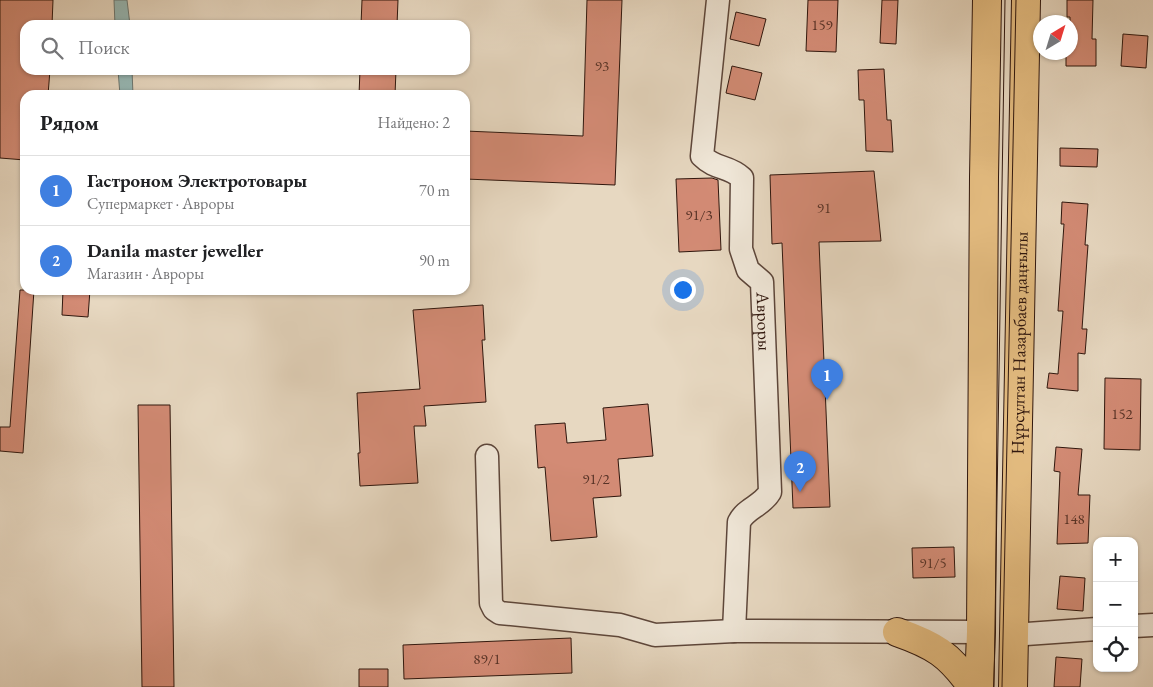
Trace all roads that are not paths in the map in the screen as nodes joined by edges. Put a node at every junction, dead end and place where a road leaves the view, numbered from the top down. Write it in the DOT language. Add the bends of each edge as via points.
graph roads {
  1 [pos="718,0"];
  2 [pos="987,0"];
  3 [pos="1026,0"];
  4 [pos="487,456"];
  5 [pos="1153,625"];
  6 [pos="1138,626"];
  7 [pos="1093,629"];
  8 [pos="734,631"];
  9 [pos="897,632"];
  10 [pos="981,632"];
  11 [pos="1013,635"];
  12 [pos="972,687"];
  13 [pos="979,687"];
  14 [pos="1012,687"];
  1 -- 8 [label="street, Авроры" via="702,156 710,164 732,170 742,178 741,250 748,270 762,282 770,492 765,500 745,512 739,522"];
  2 -- 10 [label="main road, Нұрсұлтан Назарбаев даңғылы"];
  3 -- 11 [label="main road, Нұрсұлтан Назарбаев даңғылы"];
  4 -- 8 [label="street" via="490,603 500,614 620,625 655,635"];
  5 -- 6 [label="street"];
  7 -- 11 [label="street"];
  8 -- 9 [label="street"];
  9 -- 10 [label="street"];
  9 -- 12 [label="main road" via="924,642 945,655"];
  10 -- 11 [label="main road"];
  10 -- 13 [label="main road, Нұрсұлтан Назарбаев даңғылы"];
  11 -- 14 [label="main road, Нұрсұлтан Назарбаев даңғылы"];
}
